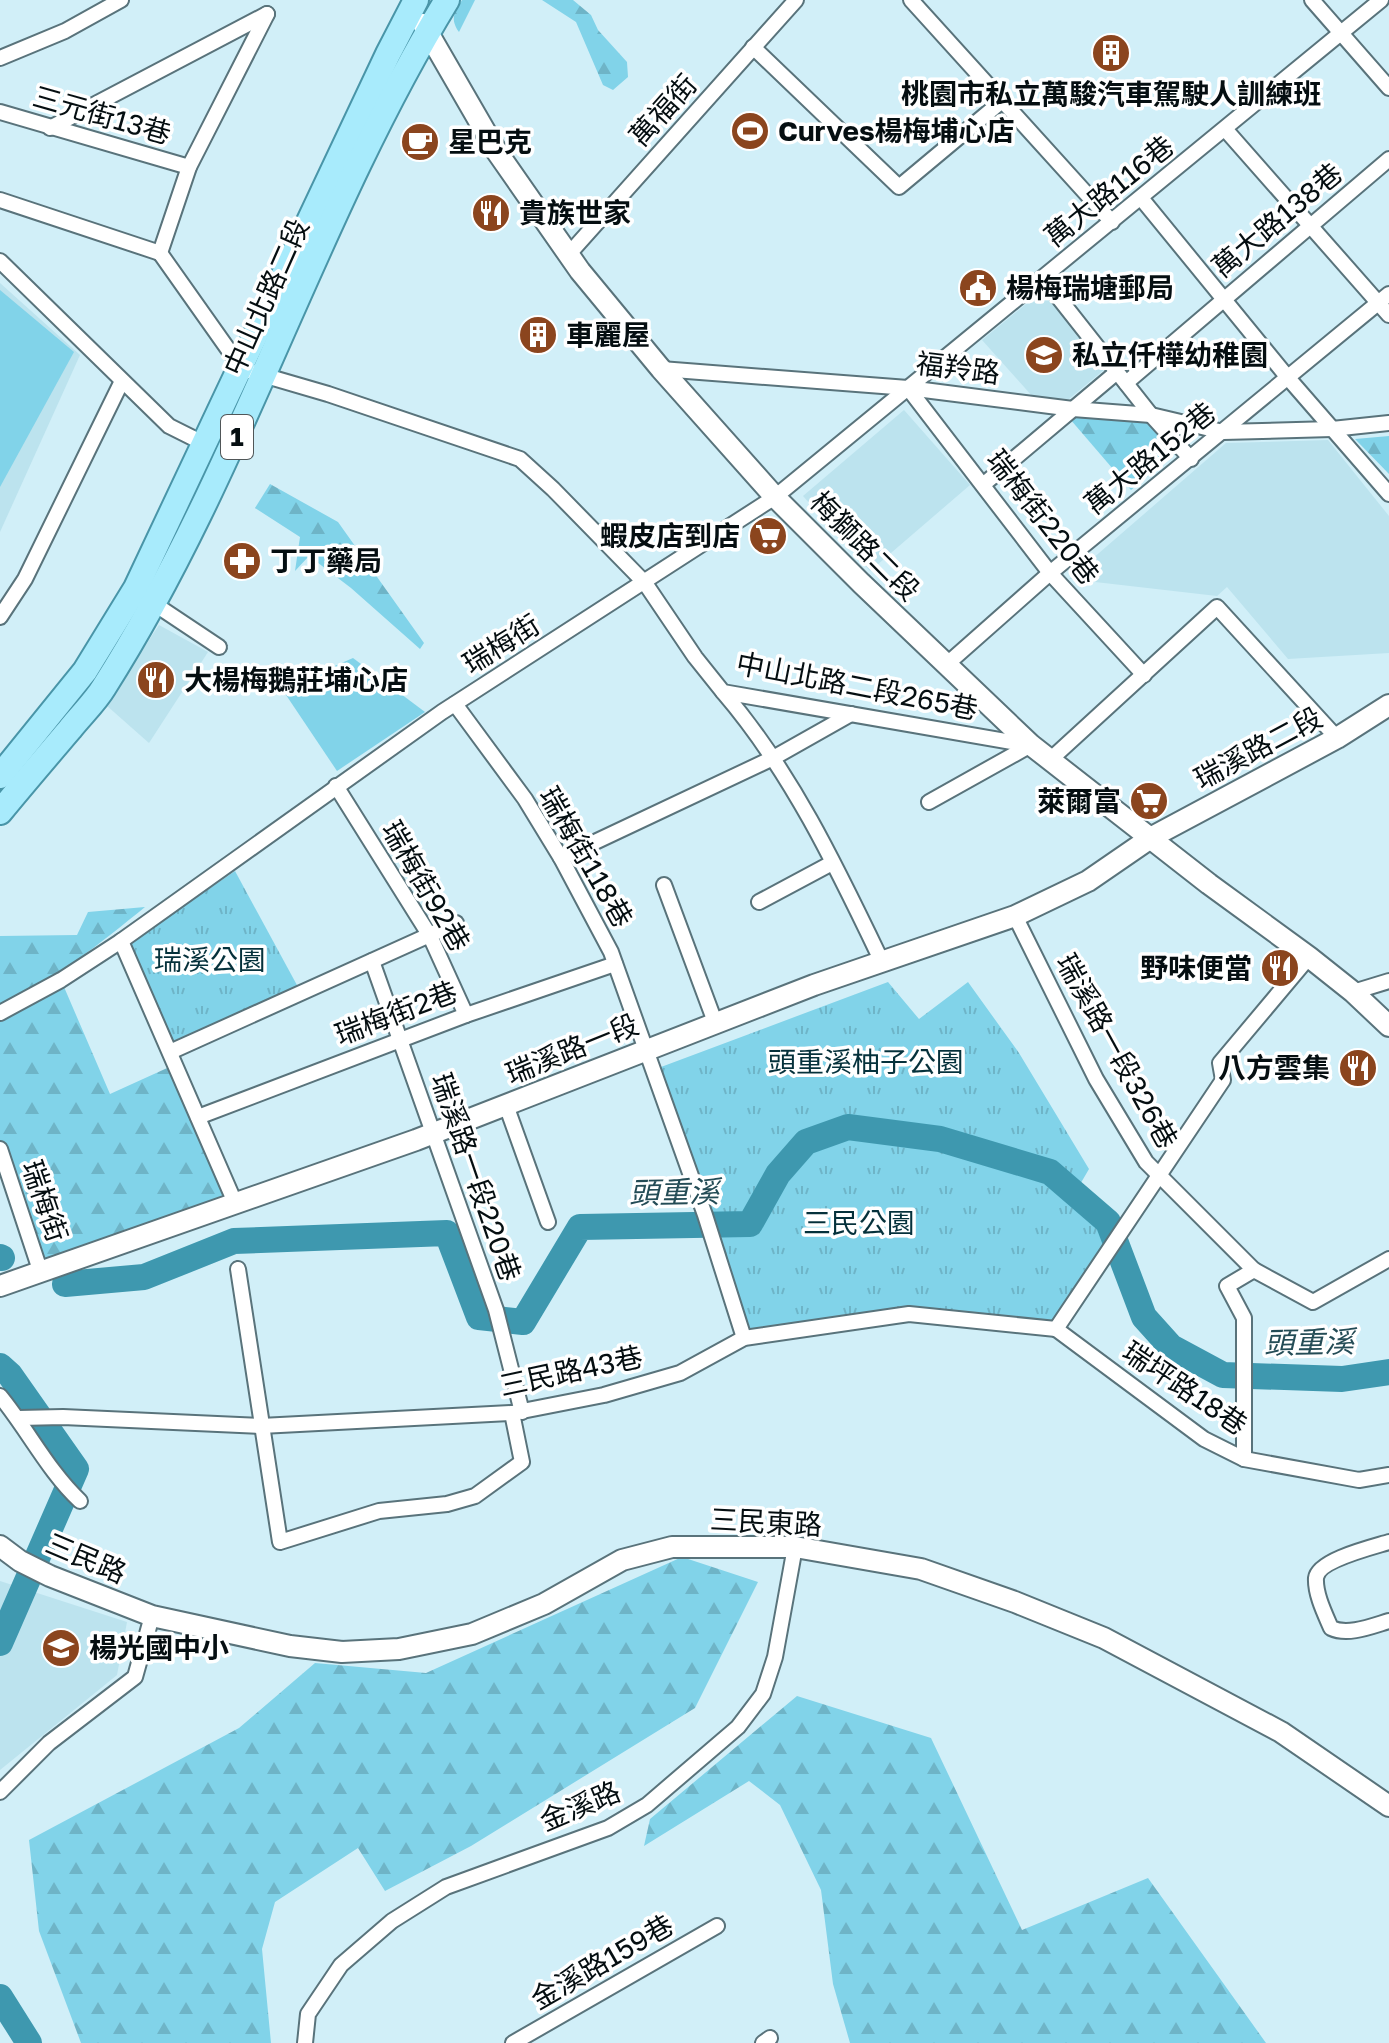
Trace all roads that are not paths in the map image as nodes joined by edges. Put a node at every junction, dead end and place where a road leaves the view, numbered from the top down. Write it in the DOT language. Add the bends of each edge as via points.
graph roads {
  1 [pos="121,0"];
  2 [pos="415,0"];
  3 [pos="447,0"];
  4 [pos="796,0"];
  5 [pos="911,0"];
  6 [pos="1312,0"];
  7 [pos="1381,0"];
  8 [pos="426,33"];
  9 [pos="1342,33"];
  10 [pos="753,47"];
  11 [pos="0,58"];
  12 [pos="1389,88"];
  13 [pos="1002,101"];
  14 [pos="0,112"];
  15 [pos="50,128"];
  16 [pos="1225,129"];
  17 [pos="1389,159"];
  18 [pos="189,167"];
  19 [pos="1141,198"];
  20 [pos="0,200"];
  21 [pos="1112,222"];
  22 [pos="1311,226"];
  23 [pos="160,253"];
  24 [pos="569,254"];
  25 [pos="0,261"];
  26 [pos="1043,278"];
  27 [pos="1384,298"];
  28 [pos="1223,300"];
  29 [pos="1389,315"];
  30 [pos="661,369"];
  31 [pos="252,373"];
  32 [pos="1121,378"];
  33 [pos="1289,379"];
  34 [pos="122,381"];
  35 [pos="908,388"];
  36 [pos="1073,409"];
  37 [pos="1151,415"];
  38 [pos="1389,423"];
  39 [pos="1332,429"];
  40 [pos="1223,432"];
  41 [pos="206,444"];
  42 [pos="228,457"];
  43 [pos="1191,459"];
  44 [pos="984,484"];
  45 [pos="1389,494"];
  46 [pos="775,497"];
  47 [pos="1050,573"];
  48 [pos="645,583"];
  49 [pos="153,603"];
  50 [pos="0,617"];
  51 [pos="219,647"];
  52 [pos="946,665"];
  53 [pos="1144,675"];
  54 [pos="723,692"];
  55 [pos="455,704"];
  56 [pos="1389,705"];
  57 [pos="851,714"];
  58 [pos="1337,738"];
  59 [pos="1031,745"];
  60 [pos="773,758"];
  61 [pos="1050,760"];
  62 [pos="0,776"];
  63 [pos="336,786"];
  64 [pos="929,802"];
  65 [pos="3,804"];
  66 [pos="1152,837"];
  67 [pos="561,858"];
  68 [pos="832,863"];
  69 [pos="664,885"];
  70 [pos="759,902"];
  71 [pos="1015,916"];
  72 [pos="456,923"];
  73 [pos="430,936"];
  74 [pos="121,941"];
  75 [pos="1309,957"];
  76 [pos="372,961"];
  77 [pos="882,962"];
  78 [pos="615,964"];
  79 [pos="1389,981"];
  80 [pos="1353,992"];
  81 [pos="0,1013"];
  82 [pos="466,1015"];
  83 [pos="715,1022"];
  84 [pos="1389,1026"];
  85 [pos="400,1039"];
  86 [pos="646,1049"];
  87 [pos="170,1052"];
  88 [pos="506,1105"];
  89 [pos="198,1117"];
  90 [pos="433,1133"];
  91 [pos="0,1149"];
  92 [pos="1158,1175"];
  93 [pos="236,1205"];
  94 [pos="548,1222"];
  95 [pos="1389,1259"];
  96 [pos="238,1269"];
  97 [pos="40,1270"];
  98 [pos="1254,1270"];
  99 [pos="0,1286"];
  100 [pos="1056,1329"];
  101 [pos="744,1338"];
  102 [pos="0,1396"];
  103 [pos="517,1412"];
  104 [pos="19,1418"];
  105 [pos="261,1426"];
  106 [pos="1244,1459"];
  107 [pos="1389,1475"];
  108 [pos="80,1501"];
  109 [pos="1389,1542"];
  110 [pos="0,1546"];
  111 [pos="795,1547"];
  112 [pos="152,1616"];
  113 [pos="1389,1621"];
  114 [pos="0,1792"];
  115 [pos="1389,1806"];
  116 [pos="717,1926"];
  117 [pos="305,2043"];
  118 [pos="513,2043"];
  1 -- 11 [label="street"];
  2 -- 8 [label="street, 梅獅路二段"];
  2 -- 31 [label="main road, 中山北路二段 / 1"];
  3 -- 8 [label="main road, 中山北路二段 / 1"];
  4 -- 10 [label="street, 萬福街"];
  5 -- 13 [label="street"];
  6 -- 9 [label="street"];
  7 -- 9 [label="street, 萬大路116巷"];
  8 -- 24 [label="street, 梅獅路二段" via="497,152"];
  8 -- 31 [label="main road, 中山北路二段 / 1"];
  9 -- 12 [label="street"];
  9 -- 16 [label="street, 萬大路116巷"];
  10 -- 13 [label="street" via="899,187"];
  10 -- 24 [label="street, 萬福街"];
  13 -- 21 [label="street"];
  14 -- 15 [label="street, 三元街13巷"];
  15 -- 18 [label="street, 三元街13巷"];
  15 -- 18 [label="street" via="267,14"];
  16 -- 19 [label="street, 萬大路116巷"];
  16 -- 22 [label="street"];
  17 -- 22 [label="street, 萬大路138巷"];
  18 -- 23 [label="street"];
  19 -- 21 [label="street, 萬大路116巷"];
  19 -- 28 [label="street"];
  20 -- 23 [label="street"];
  21 -- 26 [label="street, 萬大路116巷"];
  22 -- 27 [label="street"];
  22 -- 28 [label="street, 萬大路138巷"];
  23 -- 31 [label="street"];
  24 -- 30 [label="street, 梅獅路二段"];
  25 -- 34 [label="street"];
  26 -- 32 [label="street"];
  26 -- 35 [label="street, 萬大路116巷"];
  27 -- 29 [label="street"];
  27 -- 33 [label="street, 萬大路152巷"];
  28 -- 32 [label="street, 萬大路138巷"];
  28 -- 33 [label="street"];
  30 -- 35 [label="street, 福羚路"];
  30 -- 46 [label="street, 梅獅路二段"];
  31 -- 41 [label="main road, 中山北路二段 / 1"];
  31 -- 42 [label="main road, 中山北路二段 / 1"];
  31 -- 48 [label="street, 中山北路二段265巷" via="520,459"];
  32 -- 36 [label="street, 萬大路138巷"];
  32 -- 37 [label="street"];
  33 -- 39 [label="street"];
  33 -- 40 [label="street, 萬大路152巷"];
  34 -- 41 [label="street" via="169,426"];
  34 -- 50 [label="street" via="25,579"];
  35 -- 36 [label="street, 福羚路"];
  35 -- 44 [label="street, 瑞梅街220巷"];
  35 -- 46 [label="street, 瑞梅街"];
  36 -- 37 [label="street, 福羚路"];
  36 -- 44 [label="street, 萬大路138巷"];
  37 -- 40 [label="street, 福羚路"];
  37 -- 43 [label="street"];
  38 -- 39 [label="street, 福羚路"];
  39 -- 40 [label="street, 福羚路"];
  39 -- 45 [label="street"];
  40 -- 43 [label="street, 萬大路152巷"];
  41 -- 42 [label="street"];
  41 -- 62 [label="main road, 中山北路二段 / 1" via="136,588 85,671"];
  42 -- 49 [label="main road, 中山北路二段 / 1"];
  43 -- 47 [label="street, 萬大路152巷"];
  44 -- 47 [label="street, 瑞梅街220巷"];
  46 -- 48 [label="street, 瑞梅街"];
  46 -- 52 [label="street, 梅獅路二段"];
  47 -- 52 [label="street, 萬大路152巷"];
  47 -- 53 [label="street, 瑞梅街220巷"];
  48 -- 54 [label="street, 中山北路二段265巷"];
  48 -- 55 [label="street, 瑞梅街"];
  49 -- 51 [label="street"];
  49 -- 65 [label="main road, 中山北路二段 / 1" via="103,690"];
  52 -- 59 [label="street, 梅獅路二段"];
  53 -- 58 [label="street" via="1217,607"];
  53 -- 61 [label="street"];
  54 -- 57 [label="street, 中山北路二段265巷"];
  54 -- 60 [label="street"];
  55 -- 63 [label="street, 瑞梅街"];
  55 -- 67 [label="street, 瑞梅街118巷"];
  56 -- 58 [label="street, 瑞溪路二段"];
  57 -- 59 [label="street, 中山北路二段265巷"];
  57 -- 60 [label="street"];
  58 -- 66 [label="street, 瑞溪路二段"];
  59 -- 61 [label="street, 梅獅路二段"];
  59 -- 64 [label="street"];
  60 -- 67 [label="street"];
  60 -- 68 [label="street"];
  61 -- 66 [label="street, 梅獅路二段"];
  63 -- 73 [label="street, 瑞梅街92巷"];
  63 -- 74 [label="street, 瑞梅街"];
  66 -- 71 [label="street, 瑞溪路一段" via="1088,881"];
  66 -- 75 [label="street, 梅獅路二段"];
  67 -- 78 [label="street, 瑞梅街118巷"];
  68 -- 70 [label="street"];
  68 -- 77 [label="street"];
  69 -- 83 [label="street"];
  71 -- 77 [label="street, 瑞溪路一段"];
  71 -- 92 [label="street, 瑞溪路一段326巷" via="1096,1079"];
  72 -- 73 [label="street"];
  73 -- 76 [label="street"];
  73 -- 82 [label="street, 瑞梅街92巷"];
  74 -- 81 [label="street, 瑞梅街"];
  74 -- 87 [label="street"];
  75 -- 80 [label="street, 梅獅路二段"];
  75 -- 92 [label="street" via="1220,1063 1223,1080"];
  76 -- 85 [label="street, 瑞溪路一段220巷"];
  76 -- 87 [label="street"];
  77 -- 83 [label="street, 瑞溪路一段"];
  78 -- 82 [label="street, 瑞梅街2巷"];
  78 -- 86 [label="street, 瑞梅街118巷"];
  79 -- 80 [label="street"];
  80 -- 84 [label="street, 梅獅路二段"];
  82 -- 85 [label="street, 瑞梅街2巷"];
  83 -- 86 [label="street, 瑞溪路一段"];
  85 -- 89 [label="street, 瑞梅街2巷"];
  85 -- 90 [label="street, 瑞溪路一段220巷"];
  86 -- 88 [label="street, 瑞溪路一段"];
  86 -- 101 [label="street, 瑞梅街118巷"];
  87 -- 89 [label="street"];
  88 -- 90 [label="street, 瑞溪路一段"];
  88 -- 94 [label="street"];
  89 -- 93 [label="street"];
  90 -- 93 [label="street, 瑞溪路一段"];
  90 -- 103 [label="street, 瑞溪路一段220巷" via="496,1310"];
  91 -- 97 [label="street, 瑞梅街"];
  92 -- 98 [label="street, 瑞溪路一段326巷"];
  92 -- 100 [label="street"];
  93 -- 97 [label="street, 瑞溪路一段"];
  95 -- 98 [label="street, 瑞溪路一段326巷" via="1313,1302"];
  96 -- 105 [label="street"];
  97 -- 99 [label="street, 瑞溪路一段"];
  98 -- 106 [label="street" via="1227,1286 1244,1318"];
  100 -- 101 [label="street, 三民路43巷" via="909,1314"];
  100 -- 106 [label="street, 瑞坪路18巷" via="1204,1439"];
  101 -- 103 [label="street, 三民路43巷" via="680,1373"];
  102 -- 104 [label="street"];
  103 -- 105 [label="street, 三民路43巷"];
  103 -- 105 [label="street, 瑞溪路一段220巷" via="522,1462 475,1496 379,1511 280,1542"];
  104 -- 105 [label="street, 三民路43巷"];
  104 -- 108 [label="street" via="61,1484"];
  106 -- 107 [label="street, 瑞坪路18巷" via="1359,1480"];
  109 -- 113 [label="street" via="1346,1556 1320,1569 1316,1577 1331,1628 1339,1632"];
  110 -- 112 [label="street, 三民路" via="50,1576"];
  111 -- 112 [label="street, 三民東路" via="660,1550 622,1560 544,1604 472,1634 399,1649 342,1652 290,1646"];
  111 -- 115 [label="street, 三民東路" via="921,1569 1104,1638 1281,1732"];
  111 -- 117 [label="street, 金溪路" via="775,1657 763,1694 738,1727 647,1805 608,1828 446,1887 392,1921 341,1965 308,2014"];
  112 -- 114 [label="street" via="135,1677 49,1743"];
  116 -- 118 [label="street, 金溪路159巷"];
}
